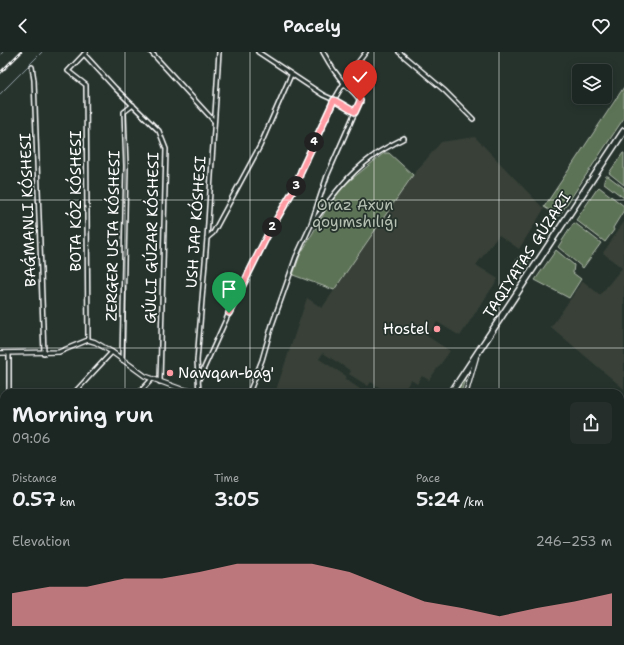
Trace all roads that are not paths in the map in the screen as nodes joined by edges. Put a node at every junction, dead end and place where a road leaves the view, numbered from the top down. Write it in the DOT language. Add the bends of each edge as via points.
graph roads {
  1 [pos="151,52"];
  2 [pos="258,52"];
  3 [pos="323,52"];
  4 [pos="366,52"];
  5 [pos="399,52"];
  6 [pos="85,53"];
  7 [pos="218,53"];
  8 [pos="32,67"];
  9 [pos="291,75"];
  10 [pos="345,84"];
  11 [pos="334,100"];
  12 [pos="133,105"];
  13 [pos="355,112"];
  14 [pos="473,119"];
  15 [pos="214,122"];
  16 [pos="624,131"];
  17 [pos="404,138"];
  18 [pos="310,227"];
  19 [pos="207,238"];
  20 [pos="88,340"];
  21 [pos="478,351"];
  22 [pos="112,352"];
  23 [pos="0,353"];
  24 [pos="9,353"];
  25 [pos="44,353"];
  26 [pos="122,360"];
  27 [pos="152,379"];
  28 [pos="198,381"];
  29 [pos="160,382"];
  30 [pos="10,389"];
  31 [pos="78,389"];
  32 [pos="143,389"];
  33 [pos="180,389"];
  34 [pos="199,389"];
  35 [pos="250,389"];
  36 [pos="454,389"];
  37 [pos="467,389"];
  1 -- 15 [label="street"];
  2 -- 9 [label="street"];
  3 -- 10 [label="street"];
  4 -- 10 [label="street"];
  5 -- 14 [label="street" via="444,90"];
  6 -- 12 [label="street, GÚLLI GÚZAR KÓSHESI"];
  6 -- 20 [label="street, BOTA KÓZ KÓSHESI" via="68,71 86,85"];
  7 -- 15 [label="street, USH JAP KÓSHESI"];
  8 -- 25 [label="street"];
  9 -- 11 [label="street"];
  9 -- 19 [label="street" via="260,146 213,233"];
  10 -- 11 [label="street"];
  10 -- 13 [label="street" via="360,101"];
  11 -- 13 [label="street"];
  11 -- 28 [label="street" via="297,184 269,232"];
  12 -- 26 [label="street, ZERGER USTA KÓSHESI" via="124,112 126,166"];
  12 -- 29 [label="street, GÚLLI GÚZAR KÓSHESI" via="159,131 166,149"];
  13 -- 18 [label="street" via="325,180"];
  15 -- 19 [label="street, USH JAP KÓSHESI"];
  16 -- 21 [label="highway"];
  17 -- 18 [label="street" via="373,156 345,180"];
  18 -- 35 [label="street" via="296,257 262,360"];
  19 -- 28 [label="street, USH JAP KÓSHESI" via="197,361"];
  20 -- 22 [label="street"];
  20 -- 25 [label="street" via="66,350"];
  21 -- 36 [label="highway"];
  21 -- 37 [label="street"];
  22 -- 26 [label="street"];
  22 -- 31 [label="street"];
  23 -- 24 [label="street"];
  24 -- 25 [label="street"];
  24 -- 30 [label="street"];
  26 -- 27 [label="street"];
  27 -- 29 [label="street"];
  27 -- 32 [label="street"];
  28 -- 34 [label="street, USH JAP KÓSHESI"];
  29 -- 33 [label="street"];
}
